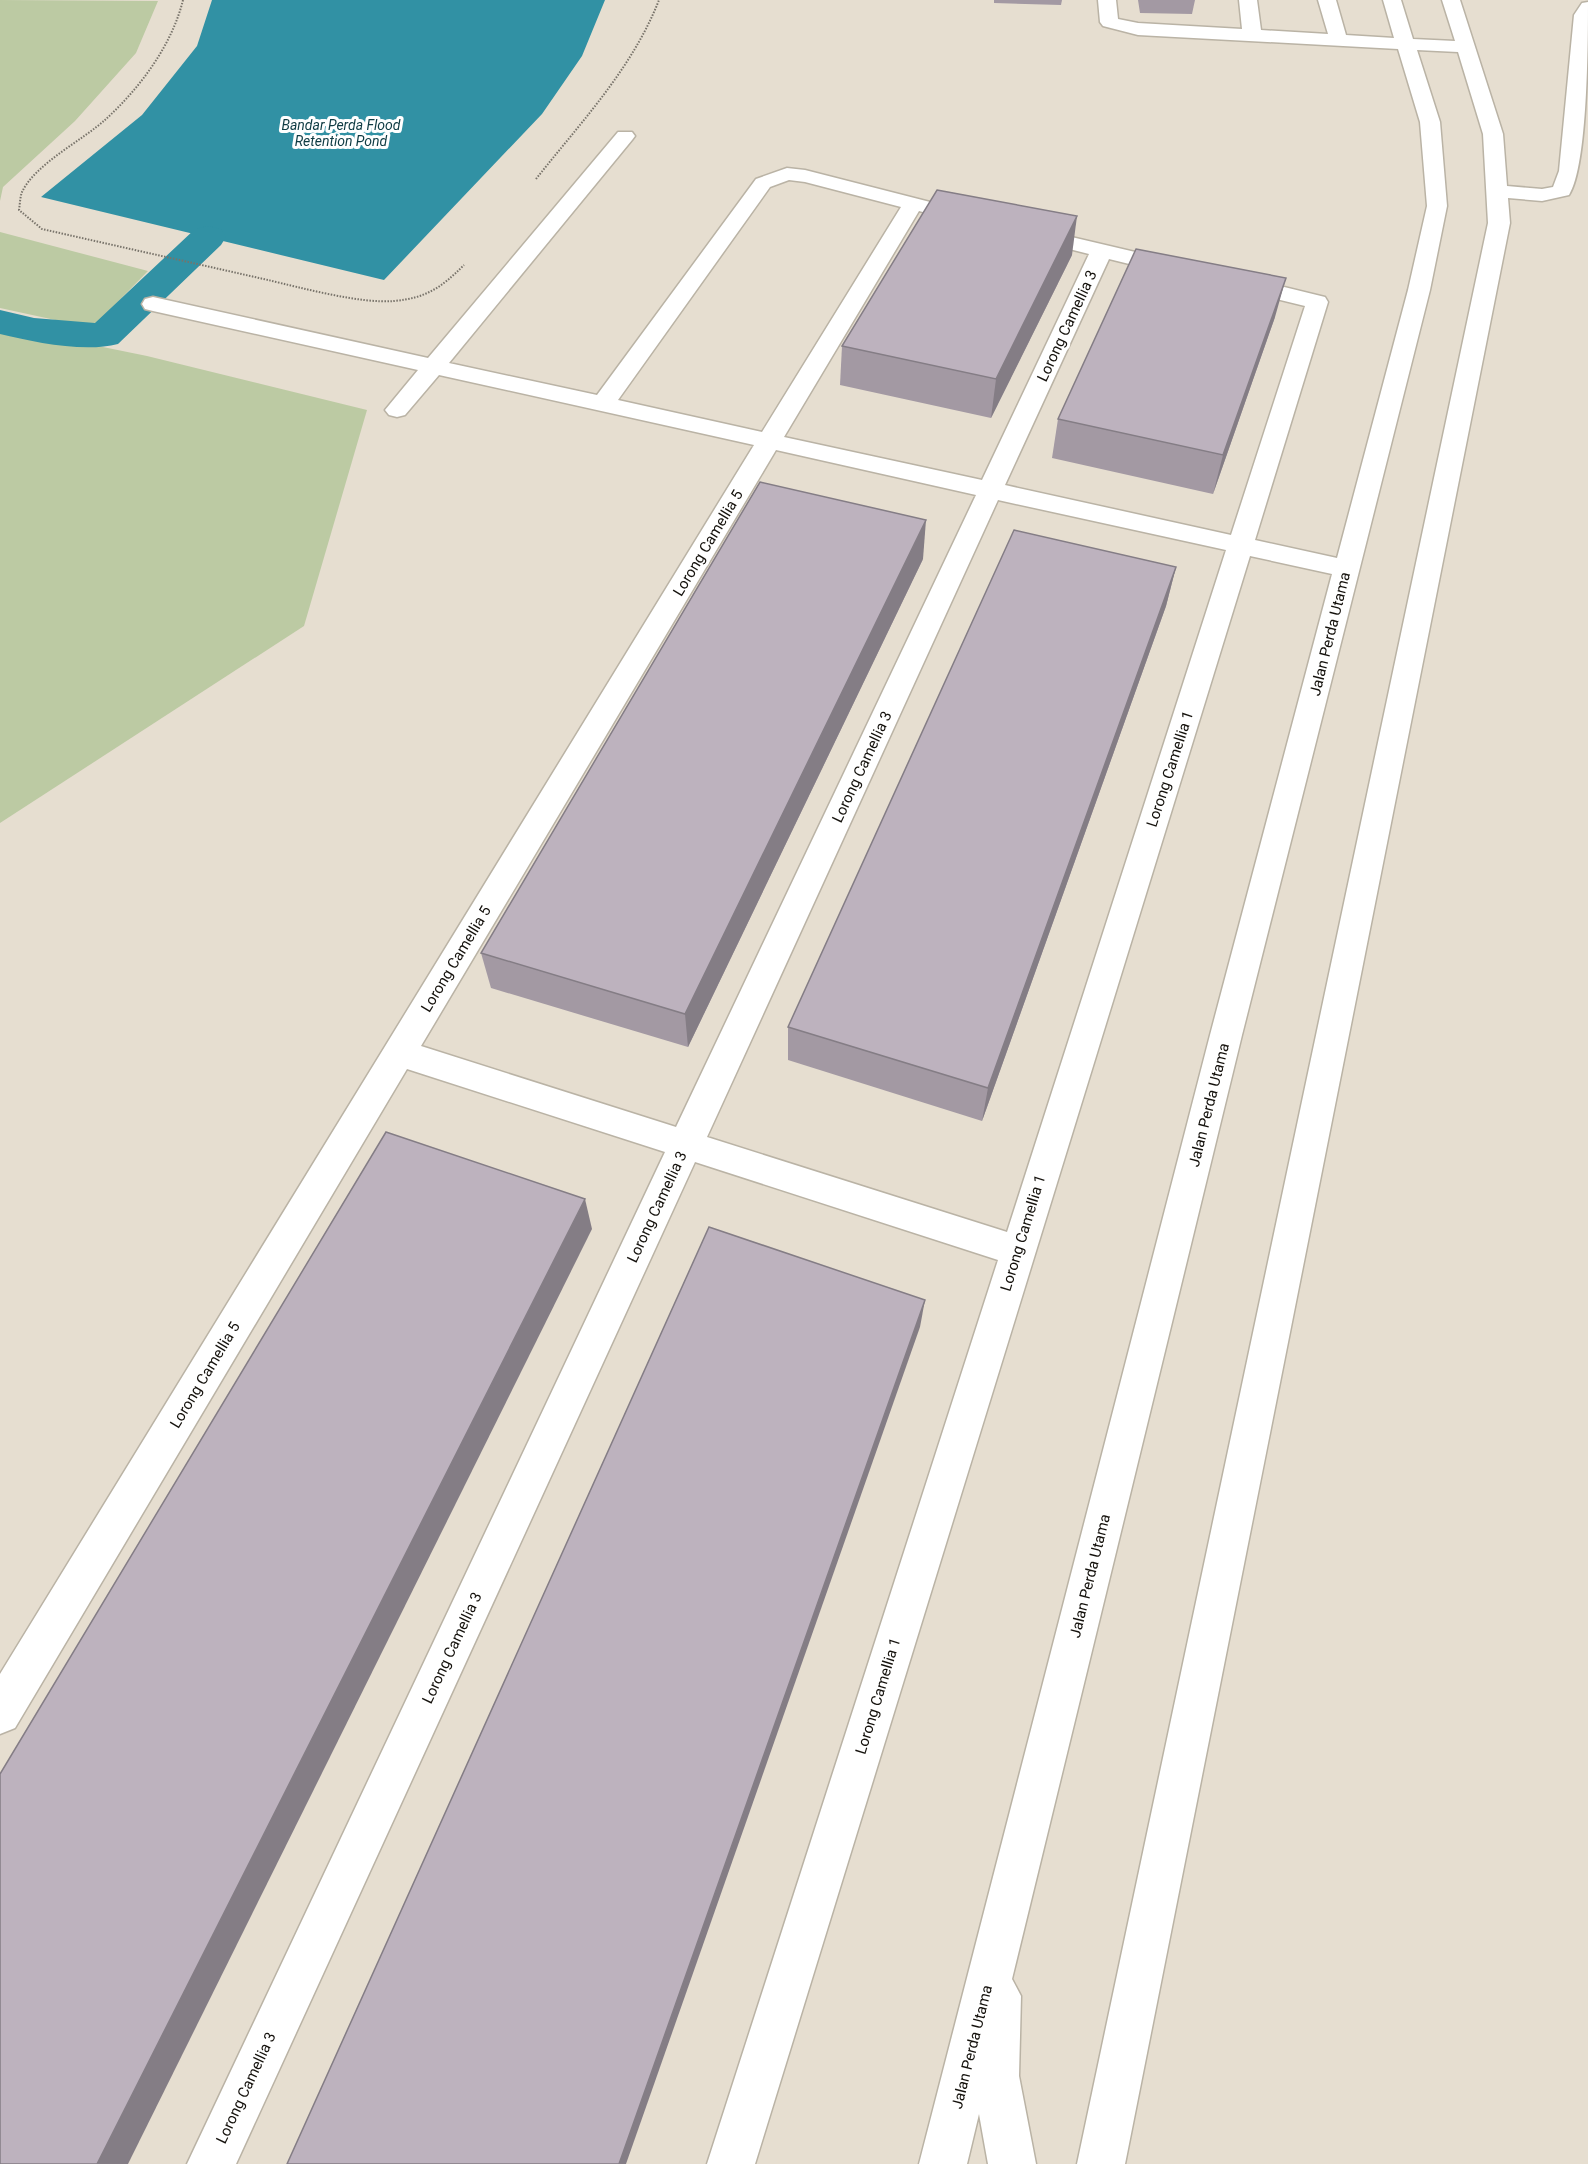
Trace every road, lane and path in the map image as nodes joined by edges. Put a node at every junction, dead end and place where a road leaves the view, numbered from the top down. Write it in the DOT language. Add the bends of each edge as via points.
graph roads {
  1 [pos="183,0"];
  2 [pos="659,0"];
  3 [pos="1107,0"];
  4 [pos="1248,0"];
  5 [pos="1327,0"];
  6 [pos="1392,0"];
  7 [pos="1451,0"];
  8 [pos="1588,8"];
  9 [pos="1252,36"];
  10 [pos="1339,40"];
  11 [pos="1406,45"];
  12 [pos="1466,47"];
  13 [pos="625,136"];
  14 [pos="532,183"];
  15 [pos="1496,191"];
  16 [pos="912,205"];
  17 [pos="991,224"];
  18 [pos="1013,229"];
  19 [pos="1102,250"];
  20 [pos="464,264"];
  21 [pos="1193,272"];
  22 [pos="1215,278"];
  23 [pos="153,304"];
  24 [pos="433,366"];
  25 [pos="603,404"];
  26 [pos="397,410"];
  27 [pos="769,441"];
  28 [pos="990,490"];
  29 [pos="1240,547"];
  30 [pos="1347,569"];
  31 [pos="400,1053"];
  32 [pos="687,1144"];
  33 [pos="1018,1251"];
  34 [pos="0,1713"];
  35 [pos="1000,1937"];
  36 [pos="211,2164"];
  37 [pos="731,2164"];
  38 [pos="943,2164"];
  39 [pos="1012,2164"];
  40 [pos="1101,2164"];
  1 -- 20 [label="path" via="181,13 155,60 128,96 40,172 22,192 19,210 42,230 370,300 393,301 428,294 443,286"];
  2 -- 14 [label="path" via="640,40 612,83"];
  3 -- 9 [label="street" via="1109,22 1125,26"];
  4 -- 9 [label="street"];
  5 -- 10 [label="street"];
  6 -- 11 [label="street, Jalan Perda Utama"];
  7 -- 12 [label="street"];
  8 -- 15 [label="street" via="1583,15 1569,171 1562,190 1542,195"];
  9 -- 10 [label="street"];
  10 -- 11 [label="street"];
  11 -- 12 [label="street"];
  11 -- 30 [label="street, Jalan Perda Utama" via="1430,122 1437,206"];
  12 -- 15 [label="street" via="1493,134"];
  13 -- 24 [label="street"];
  15 -- 40 [label="street" via="1499,223"];
  16 -- 17 [label="street"];
  16 -- 25 [label="street" via="805,176 787,174 763,183"];
  16 -- 27 [label="street, Lorong Camellia 5"];
  18 -- 19 [label="street"];
  19 -- 21 [label="street"];
  19 -- 28 [label="street, Lorong Camellia 3"];
  22 -- 29 [label="street, Lorong Camellia 1" via="1317,302"];
  23 -- 24 [label="street"];
  24 -- 25 [label="street"];
  24 -- 26 [label="street"];
  25 -- 27 [label="street"];
  27 -- 28 [label="street"];
  27 -- 31 [label="street, Lorong Camellia 5"];
  28 -- 29 [label="street"];
  28 -- 32 [label="street, Lorong Camellia 3"];
  29 -- 30 [label="street"];
  29 -- 33 [label="street, Lorong Camellia 1"];
  30 -- 35 [label="street, Jalan Perda Utama"];
  31 -- 32 [label="street"];
  31 -- 34 [label="street, Lorong Camellia 5"];
  32 -- 33 [label="street"];
  32 -- 36 [label="street, Lorong Camellia 3"];
  33 -- 37 [label="street, Lorong Camellia 1"];
  35 -- 38 [label="street, Jalan Perda Utama"];
  35 -- 39 [label="street" via="996,2076"];
}
